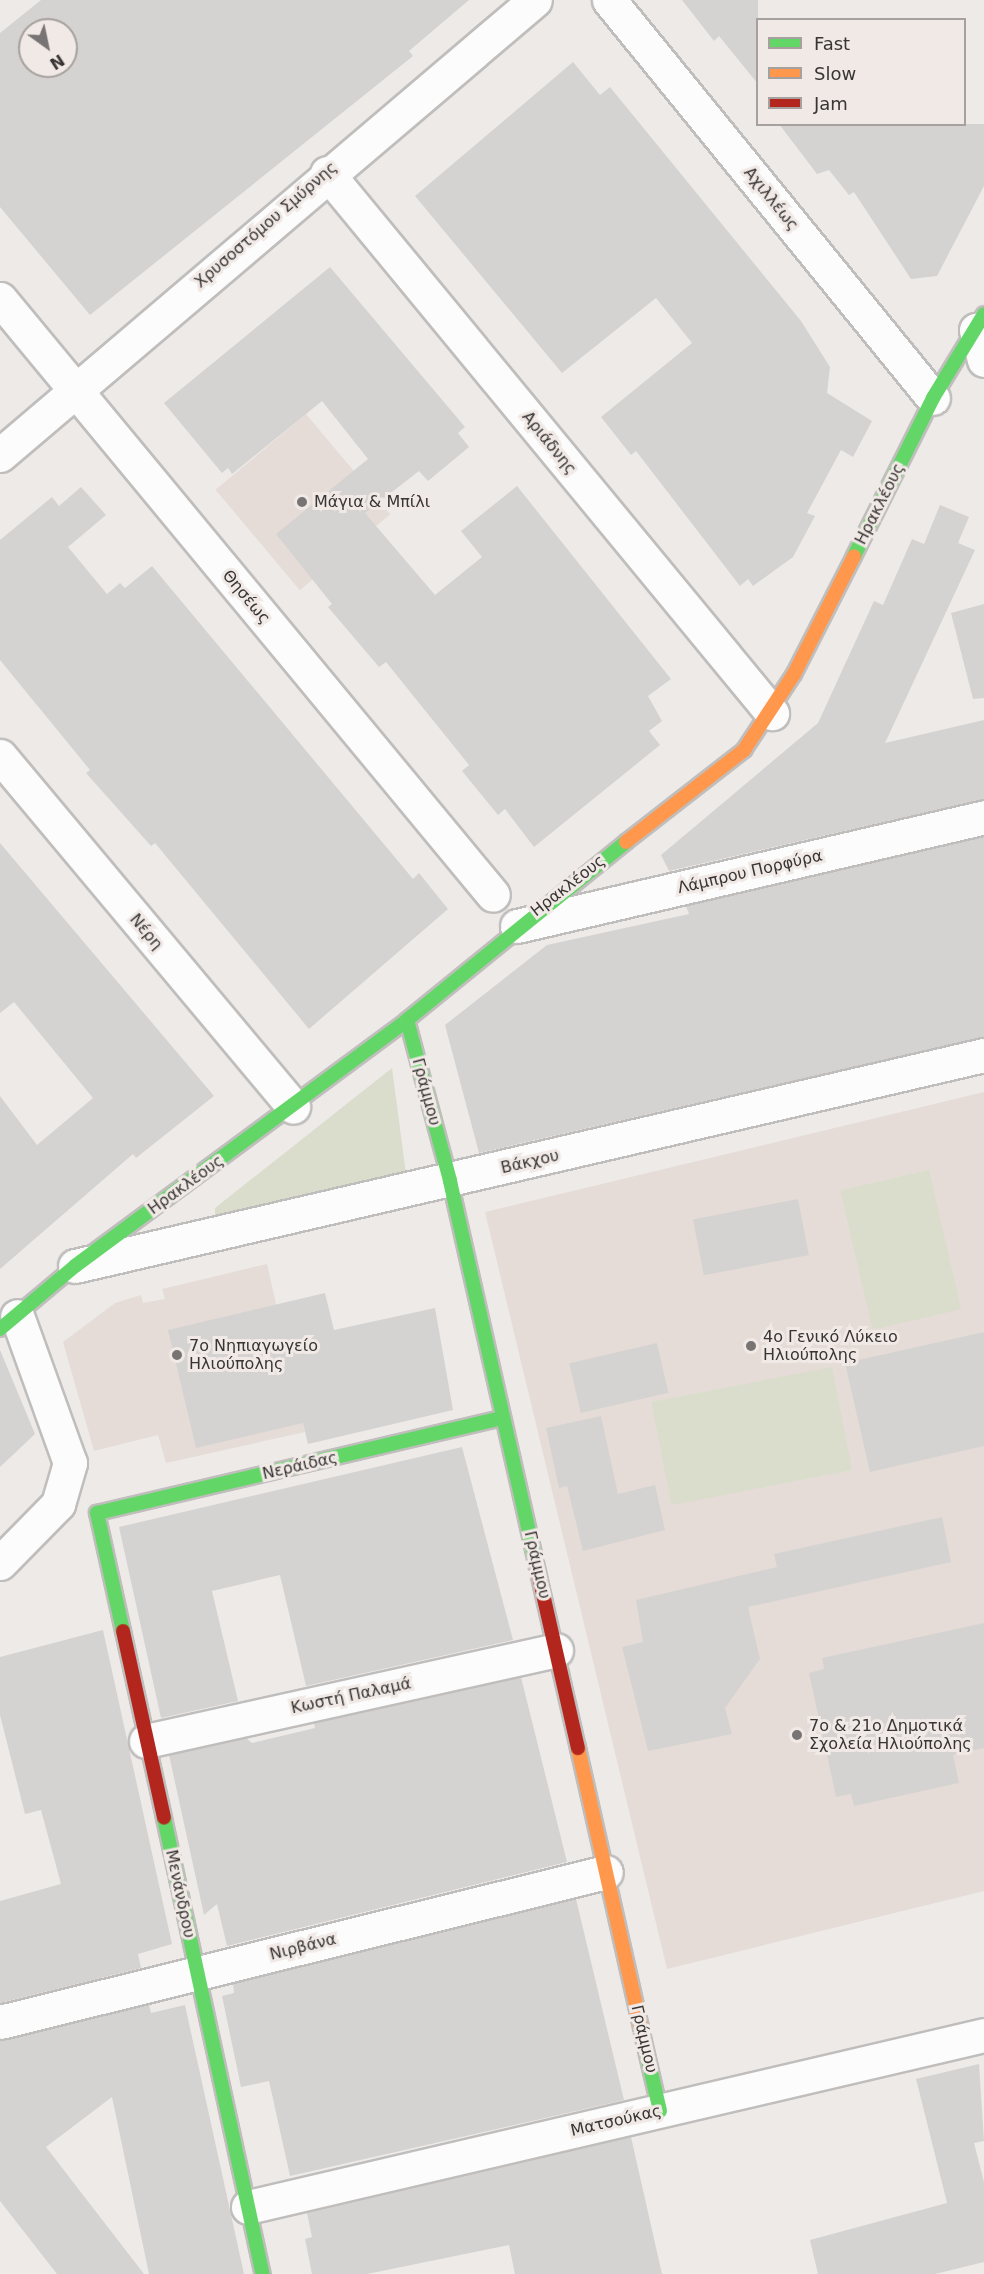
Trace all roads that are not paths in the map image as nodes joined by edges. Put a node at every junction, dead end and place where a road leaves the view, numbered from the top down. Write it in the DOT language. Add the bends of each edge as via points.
graph roads {
  1 [pos="535,0"];
  2 [pos="609,0"];
  3 [pos="327,173"];
  4 [pos="0,298"];
  5 [pos="982,333"];
  6 [pos="74,390"];
  7 [pos="933,398"];
  8 [pos="0,455"];
  9 [pos="772,713"];
  10 [pos="0,756"];
  11 [pos="984,817"];
  12 [pos="493,895"];
  13 [pos="517,927"];
  14 [pos="407,1020"];
  15 [pos="984,1055"];
  16 [pos="293,1107"];
  17 [pos="450,1181"];
  18 [pos="75,1266"];
  19 [pos="9,1323"];
  20 [pos="503,1418"];
  21 [pos="58,1504"];
  22 [pos="98,1518"];
  23 [pos="0,1563"];
  24 [pos="556,1650"];
  25 [pos="146,1741"];
  26 [pos="606,1872"];
  27 [pos="197,1973"];
  28 [pos="0,2022"];
  29 [pos="984,2035"];
  30 [pos="660,2111"];
  31 [pos="248,2208"];
  32 [pos="263,2274"];
  1 -- 3 [label="street, Χρυσοστόμου Σμύρνης"];
  2 -- 7 [label="street, Αχιλλέως"];
  3 -- 6 [label="street, Χρυσοστόμου Σμύρνης"];
  3 -- 9 [label="street, Αριάδνης"];
  4 -- 6 [label="street, Θησέως"];
  5 -- 7 [label="street, Ηρακλέους"];
  6 -- 8 [label="street, Χρυσοστόμου Σμύρνης"];
  6 -- 12 [label="street, Θησέως"];
  7 -- 9 [label="street, Ηρακλέους"];
  9 -- 13 [label="street, Ηρακλέους" via="744,750"];
  10 -- 16 [label="street, Νέρη"];
  11 -- 13 [label="street, Λάμπρου Πορφύρα"];
  13 -- 14 [label="street, Ηρακλέους"];
  14 -- 16 [label="street, Ηρακλέους"];
  14 -- 17 [label="street, Γράμμου"];
  15 -- 17 [label="street, Βάκχου"];
  16 -- 18 [label="street, Ηρακλέους"];
  17 -- 18 [label="street, Βάκχου"];
  17 -- 20 [label="street, Γράμμου"];
  18 -- 19 [label="street, Ηρακλέους"];
  19 -- 21 [label="street" via="70,1463"];
  20 -- 22 [label="street, Νεράιδας"];
  20 -- 24 [label="street, Γράμμου"];
  21 -- 22 [label="street"];
  21 -- 23 [label="street"];
  22 -- 25 [label="street, Μενάνδρου"];
  24 -- 25 [label="street, Κωστή Παλαμά"];
  24 -- 26 [label="street, Γράμμου"];
  25 -- 27 [label="street, Μενάνδρου"];
  26 -- 27 [label="street, Νιρβάνα"];
  26 -- 30 [label="street, Γράμμου"];
  27 -- 28 [label="street, Νιρβάνα"];
  27 -- 31 [label="street, Μενάνδρου"];
  29 -- 30 [label="street, Ματσούκας"];
  30 -- 31 [label="street, Ματσούκας"];
  31 -- 32 [label="street, Μενάνδρου"];
}
